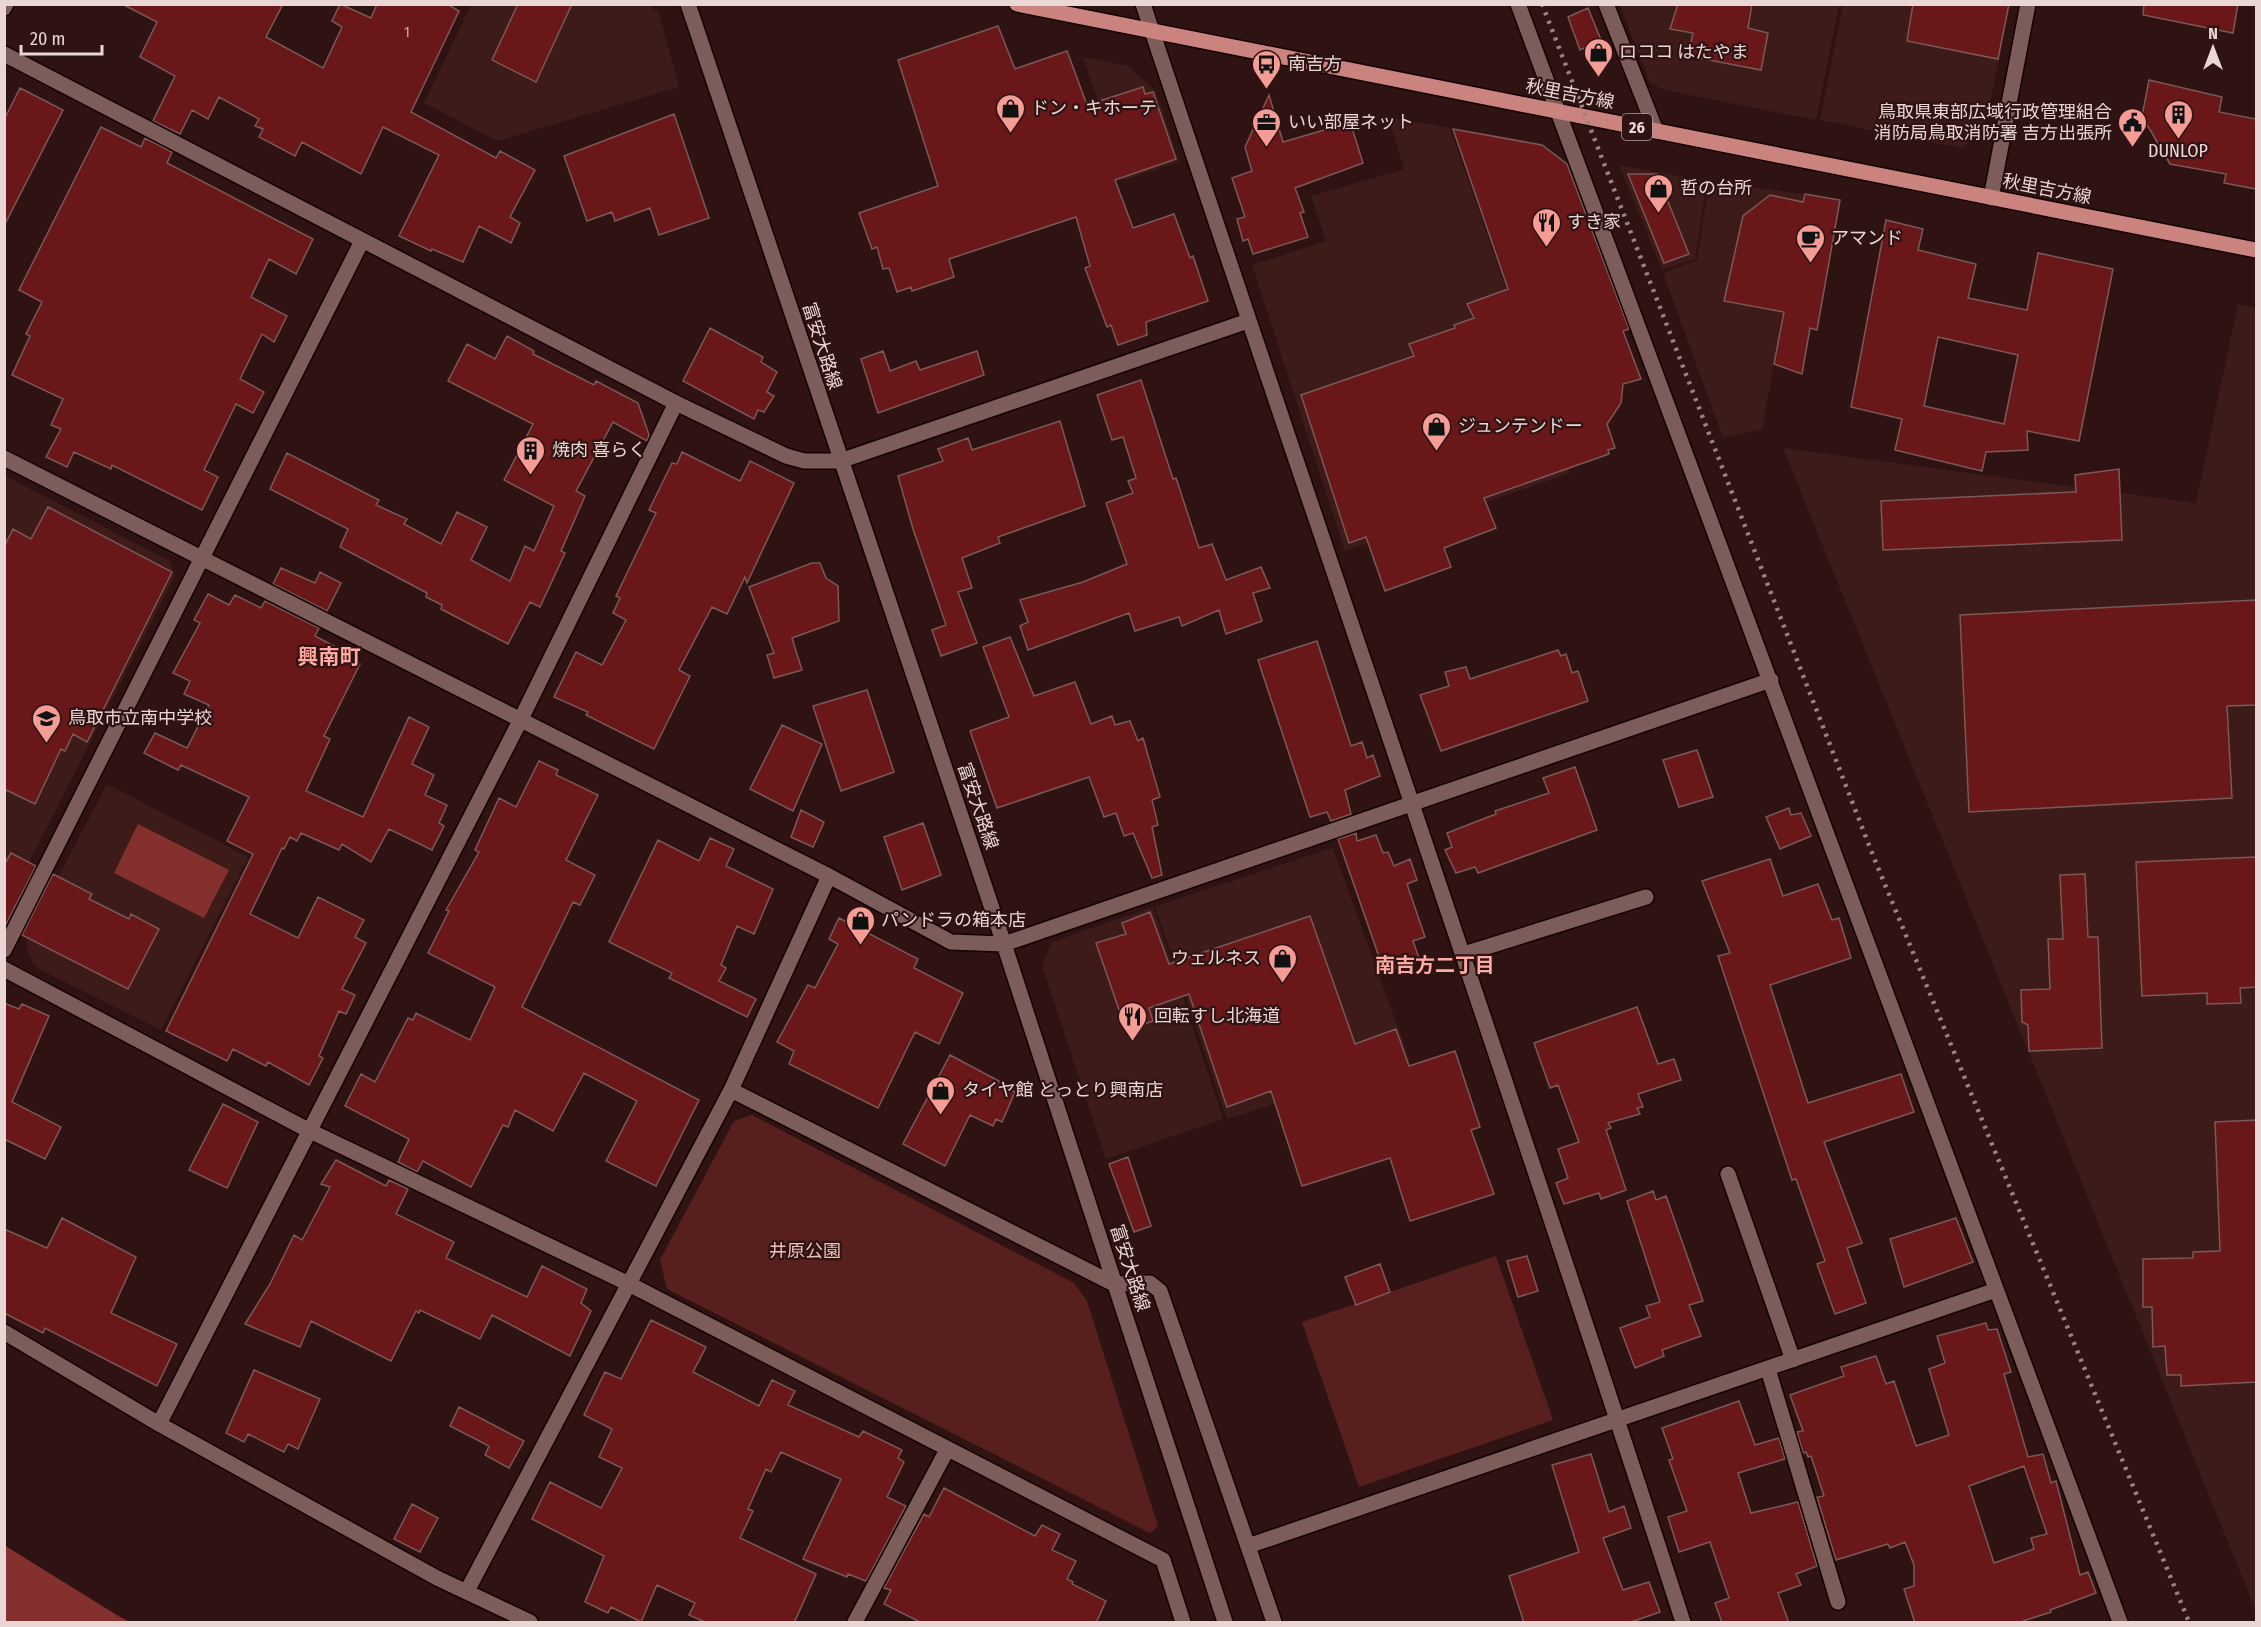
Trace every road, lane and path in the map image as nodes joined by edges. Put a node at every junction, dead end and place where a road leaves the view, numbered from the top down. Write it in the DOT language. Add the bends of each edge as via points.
graph roads {
  1 [pos="688,4"];
  2 [pos="1017,4"];
  3 [pos="1143,4"];
  4 [pos="1518,4"];
  5 [pos="1606,4"];
  6 [pos="2028,4"];
  7 [pos="1152,31"];
  8 [pos="4,54"];
  9 [pos="1560,112"];
  10 [pos="1656,131"];
  11 [pos="1991,198"];
  12 [pos="362,241"];
  13 [pos="2256,250"];
  14 [pos="1248,321"];
  15 [pos="676,404"];
  16 [pos="4,458"];
  17 [pos="840,461"];
  18 [pos="203,559"];
  19 [pos="1771,680"];
  20 [pos="520,721"];
  21 [pos="1414,804"];
  22 [pos="829,876"];
  23 [pos="1646,897"];
  24 [pos="1004,944"];
  25 [pos="4,950"];
  26 [pos="1464,954"];
  27 [pos="4,969"];
  28 [pos="731,1090"];
  29 [pos="308,1130"];
  30 [pos="1728,1174"];
  31 [pos="629,1284"];
  32 [pos="1114,1284"];
  33 [pos="1996,1290"];
  34 [pos="4,1332"];
  35 [pos="1793,1360"];
  36 [pos="1768,1369"];
  37 [pos="1618,1421"];
  38 [pos="159,1424"];
  39 [pos="947,1450"];
  40 [pos="1248,1546"];
  41 [pos="467,1591"];
  42 [pos="1838,1602"];
  43 [pos="2116,1621"];
  44 [pos="530,1623"];
  45 [pos="855,1623"];
  46 [pos="1183,1623"];
  47 [pos="1225,1623"];
  48 [pos="1274,1623"];
  49 [pos="1683,1623"];
  1 -- 17 [label="street, 富安大路線"];
  2 -- 7 [label="main road, 秋里吉方線 / 26"];
  3 -- 7 [label="street"];
  4 -- 9 [label="street"];
  5 -- 10 [label="street"];
  6 -- 11 [label="street"];
  7 -- 9 [label="main road, 秋里吉方線 / 26"];
  7 -- 14 [label="street"];
  8 -- 12 [label="street"];
  9 -- 10 [label="main road, 秋里吉方線 / 26"];
  9 -- 19 [label="street"];
  10 -- 11 [label="main road, 秋里吉方線 / 26"];
  11 -- 13 [label="main road, 秋里吉方線 / 26"];
  12 -- 15 [label="street"];
  12 -- 18 [label="street"];
  14 -- 17 [label="street"];
  14 -- 21 [label="street"];
  15 -- 17 [label="street" via="786,456 804,461"];
  15 -- 20 [label="street"];
  16 -- 18 [label="street"];
  17 -- 24 [label="street, 富安大路線"];
  18 -- 20 [label="street"];
  18 -- 25 [label="street"];
  19 -- 21 [label="street"];
  19 -- 33 [label="street"];
  20 -- 22 [label="street"];
  20 -- 29 [label="street"];
  21 -- 24 [label="street"];
  21 -- 26 [label="street"];
  22 -- 24 [label="street" via="951,942"];
  22 -- 28 [label="street"];
  23 -- 26 [label="street"];
  24 -- 32 [label="street, 富安大路線"];
  26 -- 37 [label="street"];
  27 -- 29 [label="street"];
  28 -- 31 [label="street"];
  28 -- 32 [label="street"];
  29 -- 31 [label="street"];
  29 -- 38 [label="street"];
  30 -- 35 [label="street"];
  31 -- 39 [label="street"];
  31 -- 41 [label="street"];
  32 -- 40 [label="street" via="1150,1283 1160,1292"];
  32 -- 47 [label="street, 富安大路線"];
  33 -- 35 [label="street"];
  33 -- 43 [label="street"];
  34 -- 38 [label="street"];
  35 -- 36 [label="street"];
  36 -- 37 [label="street"];
  36 -- 42 [label="street"];
  37 -- 40 [label="street"];
  37 -- 49 [label="street"];
  38 -- 41 [label="street" via="436,1578"];
  39 -- 45 [label="street"];
  39 -- 46 [label="street" via="1163,1560"];
  40 -- 48 [label="street"];
  41 -- 44 [label="street"];
}
